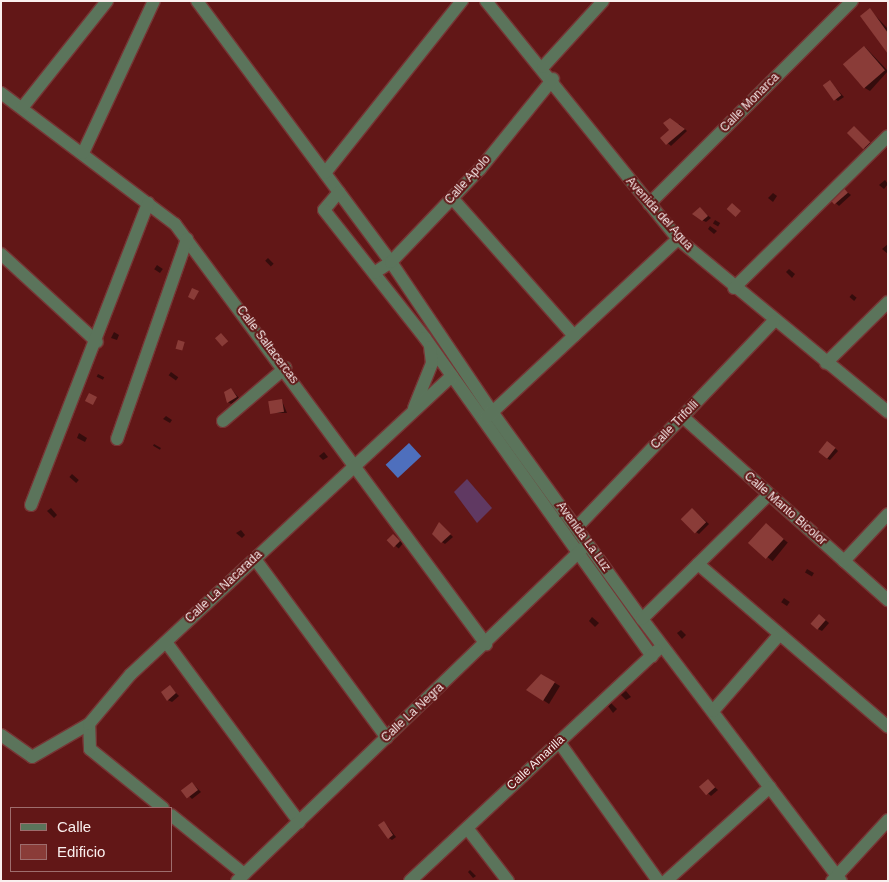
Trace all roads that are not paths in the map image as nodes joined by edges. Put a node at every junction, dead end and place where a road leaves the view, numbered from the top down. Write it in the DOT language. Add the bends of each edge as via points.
graph roads {
  1 [pos="107,1"];
  2 [pos="154,1"];
  3 [pos="196,1"];
  4 [pos="462,1"];
  5 [pos="486,1"];
  6 [pos="603,1"];
  7 [pos="852,1"];
  8 [pos="543,67"];
  9 [pos="553,78"];
  10 [pos="1,93"];
  11 [pos="22,108"];
  12 [pos="888,136"];
  13 [pos="83,153"];
  14 [pos="325,173"];
  15 [pos="339,192"];
  16 [pos="452,198"];
  17 [pos="148,203"];
  18 [pos="649,204"];
  19 [pos="187,239"];
  20 [pos="678,239"];
  21 [pos="1,254"];
  22 [pos="391,262"];
  23 [pos="374,273"];
  24 [pos="734,288"];
  25 [pos="888,302"];
  26 [pos="427,316"];
  27 [pos="774,321"];
  28 [pos="574,336"];
  29 [pos="427,340"];
  30 [pos="97,342"];
  31 [pos="826,363"];
  32 [pos="285,368"];
  33 [pos="452,376"];
  34 [pos="888,412"];
  35 [pos="410,415"];
  36 [pos="488,416"];
  37 [pos="683,417"];
  38 [pos="223,421"];
  39 [pos="117,439"];
  40 [pos="357,464"];
  41 [pos="768,495"];
  42 [pos="31,505"];
  43 [pos="888,514"];
  44 [pos="576,528"];
  45 [pos="587,543"];
  46 [pos="577,554"];
  47 [pos="255,558"];
  48 [pos="844,561"];
  49 [pos="698,564"];
  50 [pos="888,600"];
  51 [pos="642,619"];
  52 [pos="779,636"];
  53 [pos="166,642"];
  54 [pos="486,644"];
  55 [pos="662,646"];
  56 [pos="652,656"];
  57 [pos="713,712"];
  58 [pos="89,724"];
  59 [pos="888,727"];
  60 [pos="1,735"];
  61 [pos="387,738"];
  62 [pos="559,742"];
  63 [pos="770,787"];
  64 [pos="162,807"];
  65 [pos="172,816"];
  66 [pos="888,820"];
  67 [pos="299,822"];
  68 [pos="467,828"];
  69 [pos="240,878"];
  70 [pos="837,879"];
  71 [pos="410,881"];
  72 [pos="508,881"];
  73 [pos="658,881"];
  74 [pos="666,881"];
  1 -- 11 [label="street"];
  2 -- 13 [label="street"];
  3 -- 14 [label="street, Avenida La Luz"];
  4 -- 14 [label="street"];
  5 -- 8 [label="street, Avenida del Agua"];
  6 -- 8 [label="street"];
  7 -- 18 [label="street, Calle Monarca"];
  8 -- 9 [label="street, Avenida del Agua"];
  9 -- 16 [label="street, Calle Apolo"];
  9 -- 18 [label="street, Avenida del Agua"];
  10 -- 11 [label="street, Calle Saltacercas"];
  11 -- 13 [label="street, Calle Saltacercas"];
  12 -- 24 [label="street"];
  13 -- 17 [label="street, Calle Saltacercas"];
  14 -- 15 [label="street, Avenida La Luz"];
  15 -- 22 [label="street, Avenida La Luz"];
  15 -- 23 [label="street, Avenida La Luz" via="324,210"];
  16 -- 22 [label="street, Calle Apolo"];
  16 -- 28 [label="street"];
  17 -- 19 [label="street, Calle Saltacercas"];
  17 -- 30 [label="street"];
  18 -- 20 [label="street, Avenida del Agua"];
  19 -- 32 [label="street, Calle Saltacercas"];
  19 -- 39 [label="street"];
  20 -- 24 [label="street, Avenida del Agua"];
  20 -- 28 [label="street"];
  21 -- 30 [label="street"];
  22 -- 23 [label="street, Calle Apolo"];
  22 -- 26 [label="street, Avenida La Luz"];
  23 -- 29 [label="street, Avenida La Luz"];
  24 -- 27 [label="street, Avenida del Agua"];
  25 -- 31 [label="street"];
  26 -- 29 [label="street"];
  26 -- 36 [label="street, Avenida La Luz"];
  27 -- 31 [label="street, Avenida del Agua"];
  27 -- 37 [label="street, Calle Trifolli"];
  28 -- 36 [label="street"];
  29 -- 33 [label="street, Avenida La Luz"];
  29 -- 35 [label="street" via="432,363"];
  30 -- 42 [label="street"];
  31 -- 34 [label="street, Avenida del Agua"];
  32 -- 38 [label="street"];
  32 -- 40 [label="street, Calle Saltacercas"];
  33 -- 35 [label="street, Calle La Nacarada"];
  33 -- 36 [label="street, Avenida La Luz"];
  35 -- 40 [label="street, Calle La Nacarada"];
  36 -- 44 [label="street, Avenida La Luz"];
  36 -- 46 [label="street, Avenida La Luz"];
  37 -- 41 [label="street, Calle Manto Bicolor"];
  37 -- 44 [label="street, Calle Trifolli"];
  40 -- 47 [label="street, Calle La Nacarada"];
  40 -- 54 [label="street, Calle Saltacercas"];
  41 -- 48 [label="street, Calle Manto Bicolor"];
  41 -- 49 [label="street"];
  43 -- 48 [label="street"];
  44 -- 45 [label="street, Avenida La Luz"];
  45 -- 46 [label="street, Calle La Negra"];
  45 -- 51 [label="street, Avenida La Luz"];
  46 -- 54 [label="street, Calle La Negra"];
  46 -- 56 [label="street, Avenida La Luz"];
  47 -- 53 [label="street, Calle La Nacarada"];
  47 -- 61 [label="street"];
  48 -- 50 [label="street, Calle Manto Bicolor"];
  49 -- 51 [label="street"];
  49 -- 52 [label="street"];
  51 -- 55 [label="street, Avenida La Luz"];
  52 -- 57 [label="street"];
  52 -- 59 [label="street"];
  53 -- 58 [label="street, Calle La Nacarada" via="131,674"];
  53 -- 67 [label="street"];
  54 -- 61 [label="street, Calle La Negra"];
  55 -- 56 [label="street, Calle Amarilla"];
  55 -- 57 [label="street, Avenida La Luz"];
  56 -- 62 [label="street, Calle Amarilla"];
  57 -- 63 [label="street, Avenida La Luz"];
  58 -- 60 [label="street, Calle La Nacarada" via="32,757"];
  58 -- 64 [label="street" via="90,749"];
  61 -- 67 [label="street, Calle La Negra"];
  62 -- 68 [label="street, Calle Amarilla"];
  62 -- 73 [label="street"];
  63 -- 70 [label="street, Avenida La Luz"];
  63 -- 74 [label="street"];
  65 -- 69 [label="street"];
  66 -- 70 [label="street"];
  67 -- 69 [label="street, Calle La Negra"];
  68 -- 71 [label="street, Calle Amarilla"];
  68 -- 72 [label="street"];
}
